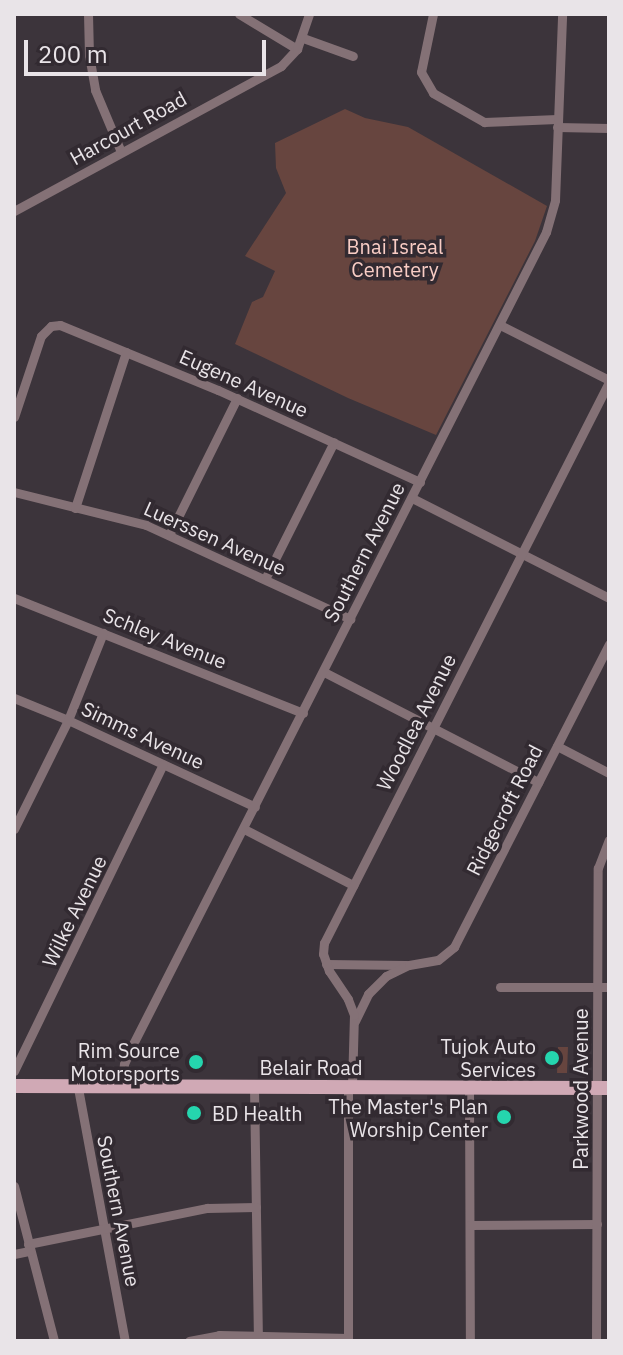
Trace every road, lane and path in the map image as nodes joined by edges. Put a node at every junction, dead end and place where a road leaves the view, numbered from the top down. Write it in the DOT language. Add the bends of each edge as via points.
graph roads {
  1 [pos="88,14"];
  2 [pos="239,14"];
  3 [pos="309,14"];
  4 [pos="433,14"];
  5 [pos="562,14"];
  6 [pos="303,38"];
  7 [pos="297,49"];
  8 [pos="353,56"];
  9 [pos="557,123"];
  10 [pos="609,128"];
  11 [pos="121,152"];
  12 [pos="14,211"];
  13 [pos="500,325"];
  14 [pos="126,352"];
  15 [pos="609,381"];
  16 [pos="237,398"];
  17 [pos="14,417"];
  18 [pos="334,442"];
  19 [pos="420,482"];
  20 [pos="14,492"];
  21 [pos="412,498"];
  22 [pos="75,508"];
  23 [pos="169,535"];
  24 [pos="523,554"];
  25 [pos="265,579"];
  26 [pos="14,598"];
  27 [pos="609,598"];
  28 [pos="350,619"];
  29 [pos="103,633"];
  30 [pos="609,644"];
  31 [pos="324,672"];
  32 [pos="14,698"];
  33 [pos="303,713"];
  34 [pos="68,720"];
  35 [pos="433,728"];
  36 [pos="557,746"];
  37 [pos="163,764"];
  38 [pos="609,773"];
  39 [pos="538,782"];
  40 [pos="255,807"];
  41 [pos="14,829"];
  42 [pos="244,829"];
  43 [pos="609,840"];
  44 [pos="353,885"];
  45 [pos="326,964"];
  46 [pos="409,965"];
  47 [pos="500,987"];
  48 [pos="604,987"];
  49 [pos="355,1021"];
  50 [pos="14,1071"];
  51 [pos="14,1086"];
  52 [pos="122,1086"];
  53 [pos="350,1086"];
  54 [pos="254,1087"];
  55 [pos="78,1088"];
  56 [pos="469,1088"];
  57 [pos="604,1088"];
  58 [pos="14,1186"];
  59 [pos="256,1207"];
  60 [pos="597,1224"];
  61 [pos="470,1225"];
  62 [pos="104,1230"];
  63 [pos="29,1248"];
  64 [pos="14,1254"];
  65 [pos="258,1339"];
  66 [pos="348,1340"];
  67 [pos="54,1341"];
  68 [pos="125,1341"];
  69 [pos="189,1341"];
  70 [pos="470,1341"];
  71 [pos="596,1341"];
  1 -- 11 [label="street" via="95,90"];
  2 -- 7 [label="street"];
  3 -- 6 [label="street"];
  4 -- 9 [label="street" via="422,76 438,97 478,120"];
  5 -- 9 [label="street, Southern Avenue"];
  6 -- 7 [label="street"];
  6 -- 8 [label="street"];
  7 -- 11 [label="street, Harcourt Road" via="269,73"];
  9 -- 10 [label="street"];
  9 -- 13 [label="street, Southern Avenue" via="551,218"];
  11 -- 12 [label="street, Harcourt Road"];
  13 -- 15 [label="street"];
  13 -- 19 [label="street, Southern Avenue"];
  14 -- 16 [label="street, Eugene Avenue"];
  14 -- 17 [label="street, Eugene Avenue" via="69,328 51,326 38,342"];
  14 -- 22 [label="street"];
  15 -- 24 [label="street, Woodlea Avenue"];
  16 -- 18 [label="street, Eugene Avenue"];
  16 -- 23 [label="street"];
  18 -- 19 [label="street, Eugene Avenue"];
  18 -- 25 [label="street"];
  19 -- 21 [label="street, Southern Avenue"];
  20 -- 22 [label="street, Luerssen Avenue"];
  21 -- 24 [label="street"];
  21 -- 28 [label="street, Southern Avenue"];
  22 -- 23 [label="street, Luerssen Avenue" via="129,519"];
  23 -- 25 [label="street, Luerssen Avenue"];
  24 -- 27 [label="street"];
  24 -- 35 [label="street, Woodlea Avenue"];
  25 -- 28 [label="street, Luerssen Avenue"];
  26 -- 29 [label="street, Schley Avenue"];
  28 -- 31 [label="street, Southern Avenue"];
  29 -- 33 [label="street, Schley Avenue"];
  29 -- 34 [label="street"];
  30 -- 36 [label="street, Ridgecroft Road"];
  31 -- 33 [label="street, Southern Avenue"];
  31 -- 35 [label="street"];
  32 -- 34 [label="street, Simms Avenue"];
  33 -- 40 [label="street, Southern Avenue"];
  34 -- 37 [label="street, Simms Avenue"];
  34 -- 41 [label="street"];
  35 -- 39 [label="street"];
  35 -- 44 [label="street, Woodlea Avenue"];
  36 -- 38 [label="street"];
  36 -- 39 [label="street, Ridgecroft Road"];
  37 -- 40 [label="street, Simms Avenue"];
  37 -- 50 [label="street, Wilke Avenue"];
  39 -- 46 [label="street, Ridgecroft Road" via="454,947 438,960"];
  40 -- 42 [label="street, Southern Avenue"];
  42 -- 44 [label="street"];
  42 -- 52 [label="street, Southern Avenue" via="124,1064"];
  43 -- 48 [label="street, Parkwood Avenue" via="598,868"];
  44 -- 45 [label="street, Woodlea Avenue" via="324,943"];
  45 -- 46 [label="street, Ridgecroft Road"];
  45 -- 49 [label="street"];
  46 -- 49 [label="street, Ridgecroft Road" via="375,986"];
  47 -- 48 [label="street"];
  48 -- 57 [label="street, Parkwood Avenue"];
  49 -- 53 [label="street"];
  51 -- 55 [label="main road, Belair Road"];
  52 -- 54 [label="main road, Belair Road"];
  52 -- 55 [label="main road, Belair Road"];
  53 -- 54 [label="main road, Belair Road"];
  53 -- 56 [label="main road, Belair Road"];
  53 -- 66 [label="street"];
  54 -- 59 [label="street"];
  55 -- 62 [label="street, Southern Avenue"];
  56 -- 57 [label="main road, Belair Road"];
  56 -- 61 [label="street"];
  57 -- 60 [label="street, Parkwood Avenue"];
  58 -- 63 [label="street"];
  59 -- 62 [label="street" via="207,1208"];
  59 -- 65 [label="street"];
  60 -- 61 [label="street"];
  60 -- 71 [label="street, Parkwood Avenue"];
  61 -- 70 [label="street"];
  62 -- 63 [label="street"];
  62 -- 68 [label="street, Southern Avenue"];
  63 -- 64 [label="street"];
  63 -- 67 [label="street"];
  65 -- 66 [label="street"];
  65 -- 69 [label="street" via="219,1335"];
}
